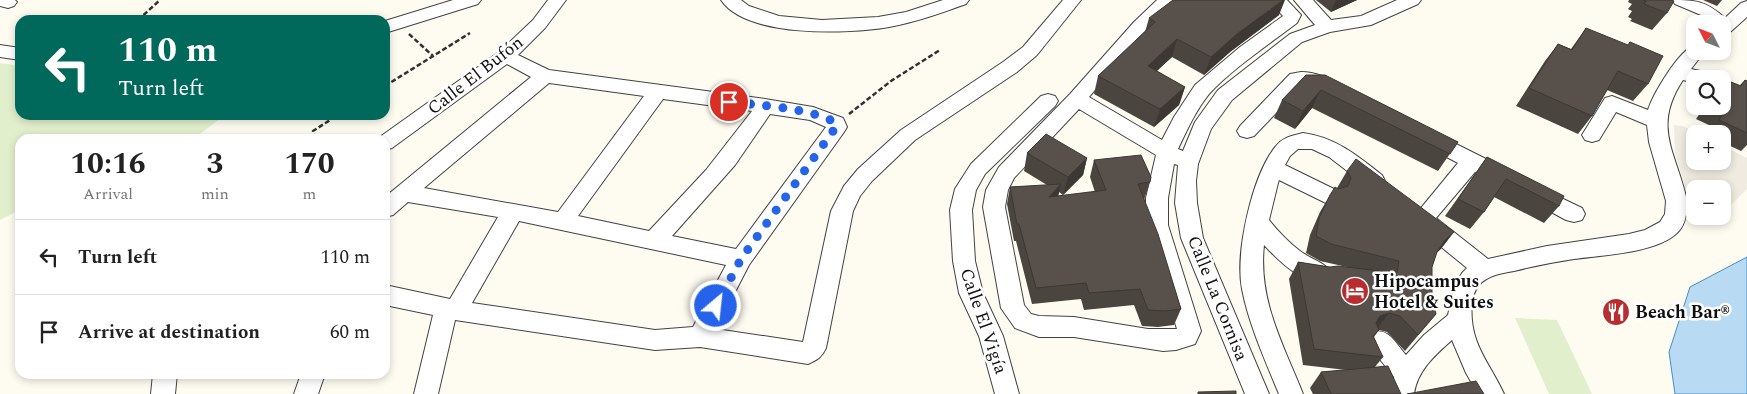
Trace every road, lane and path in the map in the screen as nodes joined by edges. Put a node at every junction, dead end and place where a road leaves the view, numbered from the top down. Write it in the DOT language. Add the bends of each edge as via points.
graph roads {
  1 [pos="160,0"];
  2 [pos="472,0"];
  3 [pos="557,0"];
  4 [pos="730,0"];
  5 [pos="960,0"];
  6 [pos="1072,0"];
  7 [pos="1167,0"];
  8 [pos="1277,0"];
  9 [pos="1303,0"];
  10 [pos="1412,0"];
  11 [pos="1681,0"];
  12 [pos="1747,7"];
  13 [pos="144,15"];
  14 [pos="1711,15"];
  15 [pos="1731,20"];
  16 [pos="391,25"];
  17 [pos="1327,27"];
  18 [pos="470,33"];
  19 [pos="940,50"];
  20 [pos="0,51"];
  21 [pos="15,53"];
  22 [pos="433,56"];
  23 [pos="506,56"];
  24 [pos="1689,60"];
  25 [pos="1679,73"];
  26 [pos="1686,74"];
  27 [pos="545,76"];
  28 [pos="390,83"];
  29 [pos="657,93"];
  30 [pos="1344,96"];
  31 [pos="1077,98"];
  32 [pos="1048,101"];
  33 [pos="765,106"];
  34 [pos="330,120"];
  35 [pos="1656,121"];
  36 [pos="836,123"];
  37 [pos="1412,130"];
  38 [pos="1247,131"];
  39 [pos="314,134"];
  40 [pos="1592,135"];
  41 [pos="390,139"];
  42 [pos="1167,151"];
  43 [pos="1472,161"];
  44 [pos="1188,164"];
  45 [pos="1274,168"];
  46 [pos="404,193"];
  47 [pos="1328,196"];
  48 [pos="390,205"];
  49 [pos="1408,207"];
  50 [pos="513,211"];
  51 [pos="1259,214"];
  52 [pos="1574,214"];
  53 [pos="563,221"];
  54 [pos="655,240"];
  55 [pos="741,259"];
  56 [pos="1484,269"];
  57 [pos="1321,274"];
  58 [pos="390,296"];
  59 [pos="451,309"];
  60 [pos="1460,318"];
  61 [pos="700,337"];
  62 [pos="1378,340"];
  63 [pos="164,379"];
  64 [pos="311,379"];
  65 [pos="1404,384"];
  66 [pos="163,394"];
  67 [pos="306,394"];
  68 [pos="426,394"];
  69 [pos="1007,394"];
  70 [pos="1257,394"];
  71 [pos="1291,394"];
  72 [pos="1492,394"];
  1 -- 13 [label="path"];
  2 -- 16 [label="street"];
  3 -- 23 [label="street, Calle El Bufón" via="539,24"];
  4 -- 5 [label="street" via="746,12 768,21 831,26 879,23"];
  6 -- 61 [label="street" via="1030,51 908,135 851,192 836,235 812,352"];
  7 -- 31 [label="street"];
  8 -- 42 [label="street" via="1292,15 1290,19 1202,90"];
  9 -- 17 [label="street"];
  10 -- 17 [label="street, Calle La Cornisa" via="1365,21"];
  11 -- 14 [label="street"];
  12 -- 15 [label="street"];
  16 -- 22 [label="path"];
  17 -- 44 [label="street, Calle La Cornisa" via="1296,38 1225,96 1202,127"];
  18 -- 22 [label="path"];
  19 -- 36 [label="path" via="891,81"];
  20 -- 21 [label="street"];
  22 -- 28 [label="path"];
  23 -- 27 [label="street"];
  23 -- 41 [label="street, Calle El Bufón"];
  24 -- 25 [label="street"];
  25 -- 26 [label="street"];
  25 -- 35 [label="street" via="1662,100"];
  27 -- 29 [label="street"];
  27 -- 46 [label="street"];
  29 -- 33 [label="street"];
  29 -- 53 [label="street"];
  30 -- 38 [label="lane" via="1302,77"];
  31 -- 42 [label="street"];
  31 -- 42 [label="street" via="1006,173 997,190 994,207 1012,308 1020,319 1030,324 1074,327 1138,339 1180,340 1187,337 1189,331 1157,225 1157,198"];
  32 -- 69 [label="street, Calle El Vigía" via="978,169 966,188 961,210 964,260 971,293 991,336"];
  33 -- 36 [label="street" via="813,114"];
  33 -- 54 [label="street" via="740,144"];
  34 -- 39 [label="path" via="313,131"];
  35 -- 40 [label="street" via="1612,103"];
  35 -- 56 [label="street" via="1658,142 1678,208 1672,224 1663,232 1640,241 1541,255"];
  36 -- 55 [label="street"];
  37 -- 43 [label="lane"];
  42 -- 44 [label="street"];
  43 -- 49 [label="street"];
  43 -- 52 [label="lane"];
  44 -- 70 [label="street, Calle La Cornisa" via="1186,203 1192,238"];
  45 -- 47 [label="street"];
  45 -- 49 [label="street" via="1292,143 1320,144 1338,152"];
  45 -- 51 [label="street"];
  46 -- 48 [label="street"];
  46 -- 50 [label="street"];
  49 -- 56 [label="street"];
  50 -- 53 [label="street"];
  50 -- 59 [label="street"];
  51 -- 57 [label="street" via="1274,244 1311,271"];
  51 -- 71 [label="street" via="1251,274 1258,304"];
  53 -- 54 [label="street"];
  54 -- 55 [label="street"];
  55 -- 61 [label="street"];
  56 -- 60 [label="street" via="1472,277 1460,297"];
  58 -- 59 [label="street"];
  59 -- 61 [label="street" via="655,340"];
  59 -- 68 [label="street"];
  60 -- 65 [label="street" via="1432,344"];
  60 -- 72 [label="street" via="1466,346"];
  62 -- 65 [label="street"];
  63 -- 66 [label="street"];
  64 -- 67 [label="street"];
}
